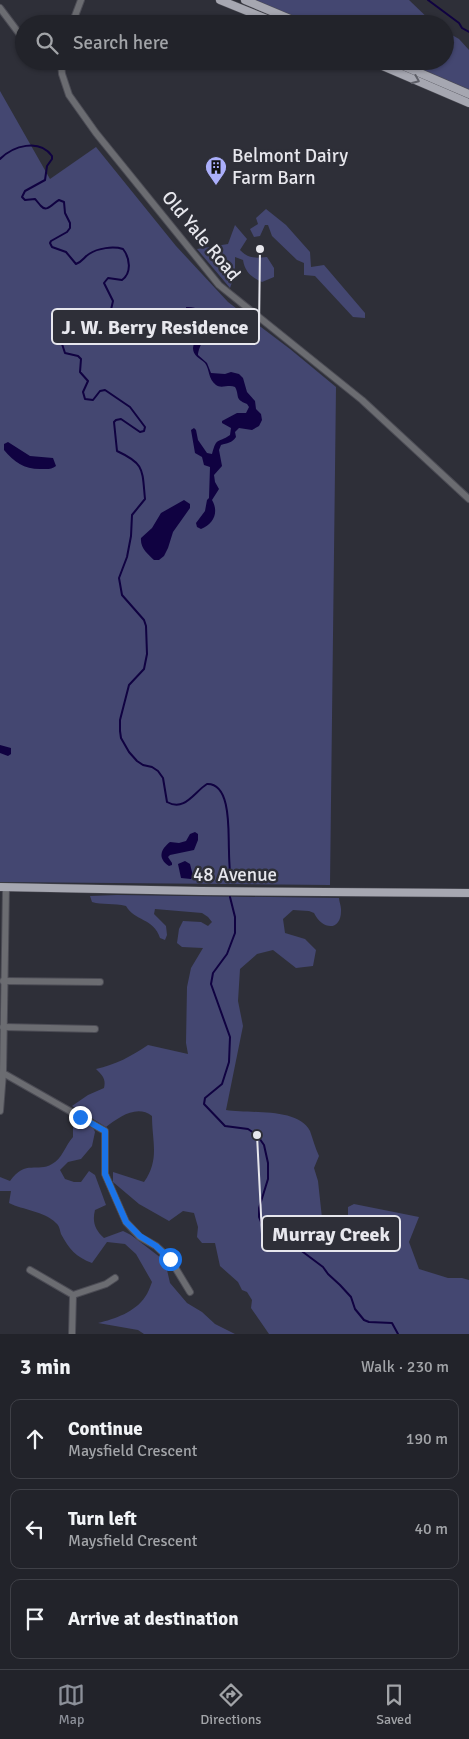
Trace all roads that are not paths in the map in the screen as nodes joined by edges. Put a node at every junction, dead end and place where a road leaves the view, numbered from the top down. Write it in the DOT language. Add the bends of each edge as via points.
graph roads {
  1 [pos="81,0"];
  2 [pos="220,0"];
  3 [pos="245,0"];
  4 [pos="0,8"];
  5 [pos="75,15"];
  6 [pos="257,15"];
  7 [pos="281,15"];
  8 [pos="15,28"];
  9 [pos="61,70"];
  10 [pos="392,70"];
  11 [pos="413,70"];
  12 [pos="469,94"];
  13 [pos="469,103"];
  14 [pos="469,499"];
  15 [pos="3,887"];
  16 [pos="469,893"];
  17 [pos="3,981"];
  18 [pos="100,982"];
  19 [pos="3,1027"];
  20 [pos="95,1028"];
  21 [pos="2,1045"];
  22 [pos="3,1073"];
  23 [pos="0,1111"];
  24 [pos="30,1270"];
  25 [pos="115,1278"];
  26 [pos="190,1292"];
  27 [pos="73,1295"];
  28 [pos="72,1334"];
  1 -- 5 [label="street"];
  2 -- 6 [label="main road"];
  3 -- 7 [label="main road"];
  4 -- 8 [label="street"];
  9 -- 14 [label="street, Old Yale Road" via="69,95 96,133 219,285 362,400"];
  10 -- 13 [label="main road, one-way"];
  11 -- 12 [label="main road"];
  15 -- 16 [label="main road, 48 Avenue"];
  15 -- 17 [label="street"];
  17 -- 18 [label="street"];
  17 -- 19 [label="street"];
  19 -- 20 [label="street"];
  19 -- 21 [label="street"];
  21 -- 22 [label="street"];
  22 -- 23 [label="street"];
  22 -- 26 [label="street" via="105,1131 105,1174 126,1222 170,1259"];
  24 -- 27 [label="street"];
  25 -- 27 [label="street"];
  27 -- 28 [label="street"];
}
